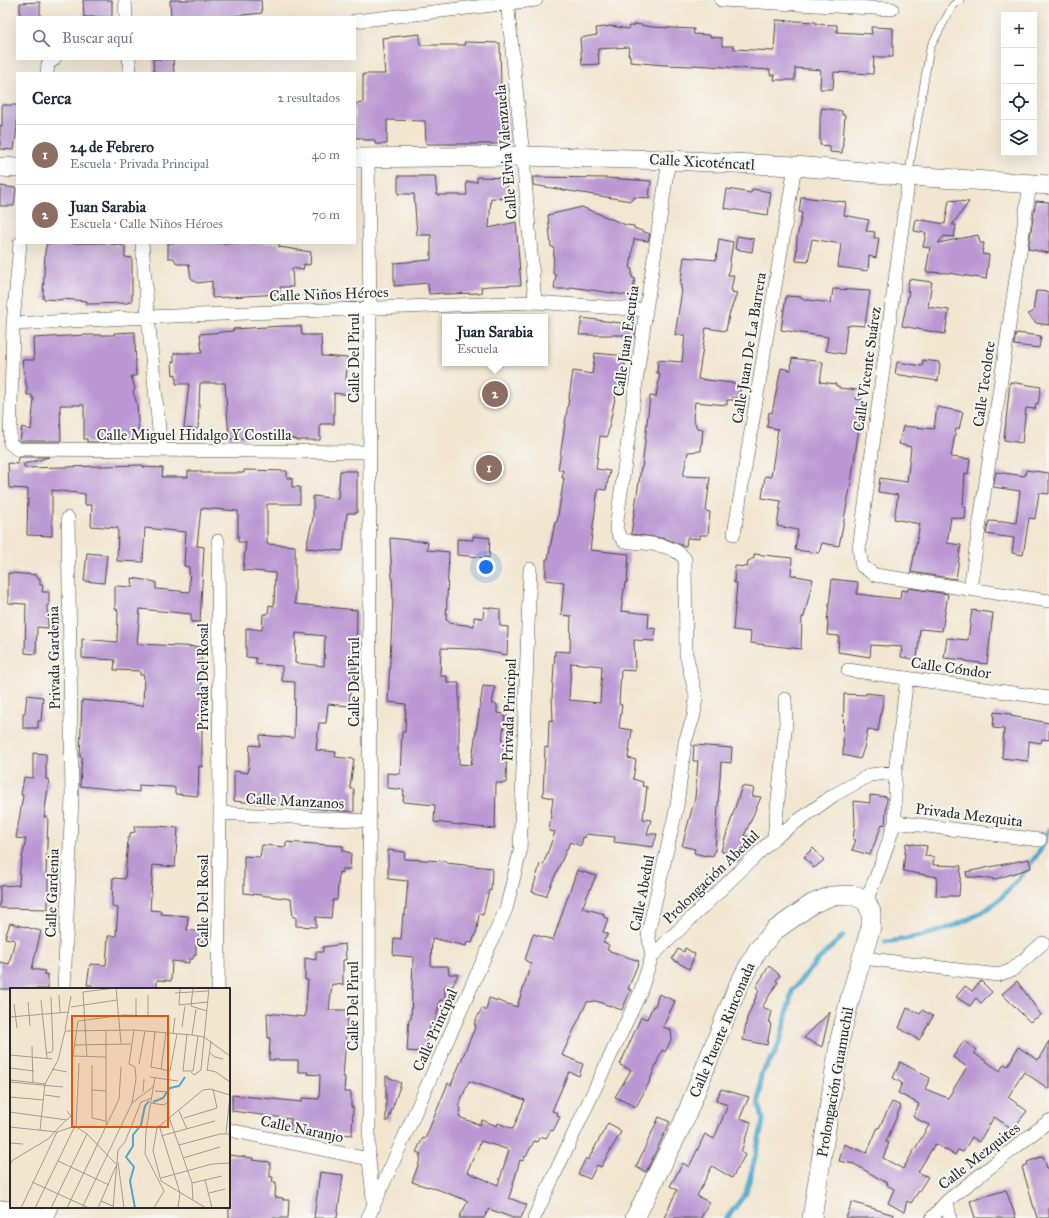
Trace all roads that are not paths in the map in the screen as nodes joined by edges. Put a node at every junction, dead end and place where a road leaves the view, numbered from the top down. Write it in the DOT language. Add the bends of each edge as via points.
graph roads {
  1 [pos="125,0"];
  2 [pos="536,0"];
  3 [pos="721,0"];
  4 [pos="960,0"];
  5 [pos="507,1"];
  6 [pos="832,3"];
  7 [pos="892,10"];
  8 [pos="126,16"];
  9 [pos="356,21"];
  10 [pos="129,60"];
  11 [pos="130,72"];
  12 [pos="523,156"];
  13 [pos="361,158"];
  14 [pos="669,160"];
  15 [pos="795,166"];
  16 [pos="0,167"];
  17 [pos="16,168"];
  18 [pos="909,176"];
  19 [pos="1030,184"];
  20 [pos="1049,185"];
  21 [pos="20,244"];
  22 [pos="142,244"];
  23 [pos="535,302"];
  24 [pos="370,308"];
  25 [pos="646,310"];
  26 [pos="148,316"];
  27 [pos="13,324"];
  28 [pos="161,450"];
  29 [pos="370,452"];
  30 [pos="68,518"];
  31 [pos="734,534"];
  32 [pos="218,541"];
  33 [pos="680,554"];
  34 [pos="530,569"];
  35 [pos="970,589"];
  36 [pos="1049,601"];
  37 [pos="848,670"];
  38 [pos="907,678"];
  39 [pos="1049,698"];
  40 [pos="785,699"];
  41 [pos="895,772"];
  42 [pos="72,797"];
  43 [pos="220,813"];
  44 [pos="370,821"];
  45 [pos="895,822"];
  46 [pos="774,838"];
  47 [pos="1040,840"];
  48 [pos="520,852"];
  49 [pos="866,901"];
  50 [pos="1043,943"];
  51 [pos="652,956"];
  52 [pos="863,958"];
  53 [pos="64,988"];
  54 [pos="218,988"];
  55 [pos="1049,1121"];
  56 [pos="230,1130"];
  57 [pos="370,1159"];
  58 [pos="947,1201"];
  59 [pos="51,1208"];
  60 [pos="0,1210"];
  61 [pos="371,1212"];
  62 [pos="31,1216"];
  63 [pos="46,1218"];
  64 [pos="534,1218"];
  65 [pos="635,1218"];
  66 [pos="812,1218"];
  67 [pos="932,1218"];
  68 [pos="950,1218"];
  1 -- 8 [label="street"];
  2 -- 5 [label="street"];
  3 -- 6 [label="street"];
  4 -- 18 [label="lane" via="953,5 930,48"];
  5 -- 9 [label="street"];
  5 -- 12 [label="street, Calle Elvia Valenzuela"];
  6 -- 7 [label="street"];
  10 -- 11 [label="street"];
  12 -- 13 [label="street, Calle Xicoténcatl"];
  12 -- 14 [label="street, Calle Xicoténcatl"];
  12 -- 23 [label="street, Calle Elvia Valenzuela"];
  13 -- 24 [label="street, Calle Del Pirul"];
  14 -- 15 [label="street, Calle Xicoténcatl"];
  14 -- 25 [label="street, Calle Juan Escutia"];
  15 -- 18 [label="street, Calle Xicoténcatl"];
  15 -- 31 [label="street, Calle Juan De La Barrera"];
  16 -- 17 [label="street"];
  18 -- 19 [label="street, Calle Xicoténcatl"];
  18 -- 35 [label="street, Calle Vicente Suárez" via="859,549 862,566 875,575"];
  19 -- 20 [label="street, Calle Xicoténcatl"];
  19 -- 35 [label="street, Calle Tecolote"];
  21 -- 27 [label="street"];
  22 -- 26 [label="street"];
  23 -- 24 [label="street, Calle Niños Héroes"];
  23 -- 25 [label="street, Calle Niños Héroes"];
  24 -- 26 [label="street, Calle Niños Héroes"];
  24 -- 29 [label="street, Calle Del Pirul"];
  25 -- 33 [label="street, Calle Juan Escutia" via="616,528 624,541 668,547"];
  26 -- 27 [label="street, Calle Niños Héroes"];
  26 -- 28 [label="street"];
  27 -- 28 [label="street, Calle Miguel Hidalgo Y Costilla" via="10,442 17,450"];
  28 -- 29 [label="street, Calle Miguel Hidalgo Y Costilla"];
  29 -- 44 [label="street, Calle Del Pirul"];
  30 -- 42 [label="street, Privada Gardenia"];
  32 -- 43 [label="street, Privada Del Rosal"];
  33 -- 51 [label="street, Calle Abedul" via="685,560 686,654 696,696 694,715 685,742 677,806 648,933"];
  34 -- 48 [label="street, Privada Principal"];
  35 -- 36 [label="street"];
  37 -- 38 [label="street, Calle Cóndor"];
  38 -- 39 [label="street, Calle Cóndor"];
  38 -- 41 [label="street"];
  40 -- 46 [label="street, Prolongación Abedul" via="786,723"];
  41 -- 45 [label="street"];
  41 -- 46 [label="street, Prolongación Abedul" via="870,775 834,795"];
  42 -- 53 [label="street, Calle Gardenia"];
  43 -- 44 [label="street, Calle Manzanos"];
  43 -- 54 [label="street, Calle Del Rosal"];
  44 -- 57 [label="street, Calle Del Pirul"];
  45 -- 47 [label="street, Privada Mezquita"];
  45 -- 49 [label="street"];
  46 -- 51 [label="street, Prolongación Abedul"];
  48 -- 61 [label="street, Calle Principal" via="506,909"];
  49 -- 52 [label="street, Prolongación Guamuchil" via="871,912 872,927"];
  49 -- 65 [label="street, Calle Puente Rinconada" via="853,895 838,895 812,904 774,931 757,951 738,986 683,1123"];
  50 -- 52 [label="street" via="1012,970 998,975"];
  51 -- 64 [label="street, Calle Abedul" via="640,992"];
  52 -- 66 [label="street, Prolongación Guamuchil" via="840,1039"];
  55 -- 58 [label="street, Calle Mezquites"];
  56 -- 57 [label="street, Calle Naranjo"];
  57 -- 61 [label="street, Calle Del Pirul"];
  58 -- 67 [label="street, Calle Mezquites"];
  58 -- 68 [label="street"];
  59 -- 63 [label="street"];
  60 -- 62 [label="street"];
}
